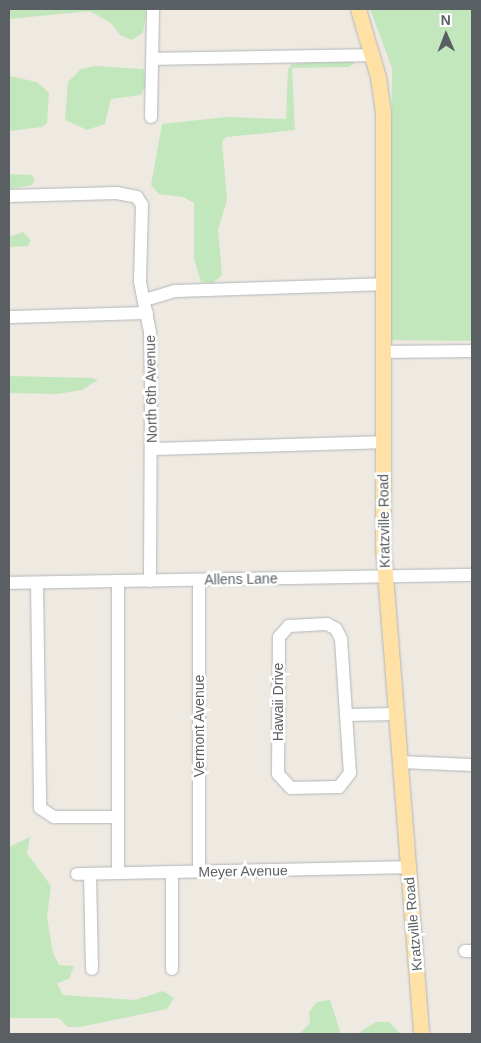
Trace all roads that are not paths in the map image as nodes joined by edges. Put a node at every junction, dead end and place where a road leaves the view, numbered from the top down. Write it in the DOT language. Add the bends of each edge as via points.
graph roads {
  1 [pos="153,9"];
  2 [pos="358,9"];
  3 [pos="372,55"];
  4 [pos="154,59"];
  5 [pos="152,117"];
  6 [pos="9,196"];
  7 [pos="383,284"];
  8 [pos="145,300"];
  9 [pos="148,313"];
  10 [pos="9,317"];
  11 [pos="472,351"];
  12 [pos="383,352"];
  13 [pos="382,442"];
  14 [pos="152,449"];
  15 [pos="472,575"];
  16 [pos="385,576"];
  17 [pos="198,580"];
  18 [pos="118,581"];
  19 [pos="150,581"];
  20 [pos="9,583"];
  21 [pos="37,583"];
  22 [pos="396,714"];
  23 [pos="347,715"];
  24 [pos="400,762"];
  25 [pos="472,765"];
  26 [pos="118,817"];
  27 [pos="408,867"];
  28 [pos="200,871"];
  29 [pos="118,872"];
  30 [pos="172,872"];
  31 [pos="172,968"];
  32 [pos="92,969"];
  33 [pos="421,1034"];
  1 -- 4 [label="street"];
  2 -- 3 [label="main road, Kratzville Road"];
  3 -- 4 [label="street"];
  3 -- 7 [label="main road, Kratzville Road" via="383,112"];
  4 -- 5 [label="street"];
  6 -- 8 [label="street, North 6th Avenue" via="117,193 139,199 142,211 140,282"];
  7 -- 8 [label="street" via="175,291"];
  7 -- 12 [label="main road, Kratzville Road"];
  8 -- 9 [label="street, North 6th Avenue"];
  9 -- 10 [label="street"];
  9 -- 14 [label="street, North 6th Avenue"];
  11 -- 12 [label="street"];
  12 -- 13 [label="main road, Kratzville Road"];
  13 -- 14 [label="street"];
  13 -- 16 [label="main road, Kratzville Road"];
  14 -- 19 [label="street, North 6th Avenue"];
  15 -- 16 [label="street, Allens Lane"];
  16 -- 17 [label="street, Allens Lane"];
  16 -- 22 [label="main road, Kratzville Road"];
  17 -- 19 [label="street, Allens Lane"];
  17 -- 28 [label="street, Vermont Avenue"];
  18 -- 19 [label="street, Allens Lane"];
  18 -- 21 [label="street, Allens Lane"];
  18 -- 26 [label="street"];
  20 -- 21 [label="street, Allens Lane"];
  21 -- 26 [label="street" via="38,804 45,814"];
  22 -- 23 [label="street"];
  22 -- 24 [label="main road, Kratzville Road"];
  23 -- 23 [label="street, Hawaii Drive" via="341,639 336,629 327,624 286,627 278,640 281,781 297,788 344,783 350,773"];
  24 -- 25 [label="street"];
  24 -- 27 [label="main road, Kratzville Road"];
  26 -- 29 [label="street"];
  27 -- 28 [label="street, Meyer Avenue"];
  27 -- 33 [label="main road, Kratzville Road"];
  28 -- 30 [label="street, Meyer Avenue"];
  29 -- 30 [label="street, Meyer Avenue"];
  29 -- 32 [label="street, Meyer Avenue" via="84,874"];
  30 -- 31 [label="street"];
}
